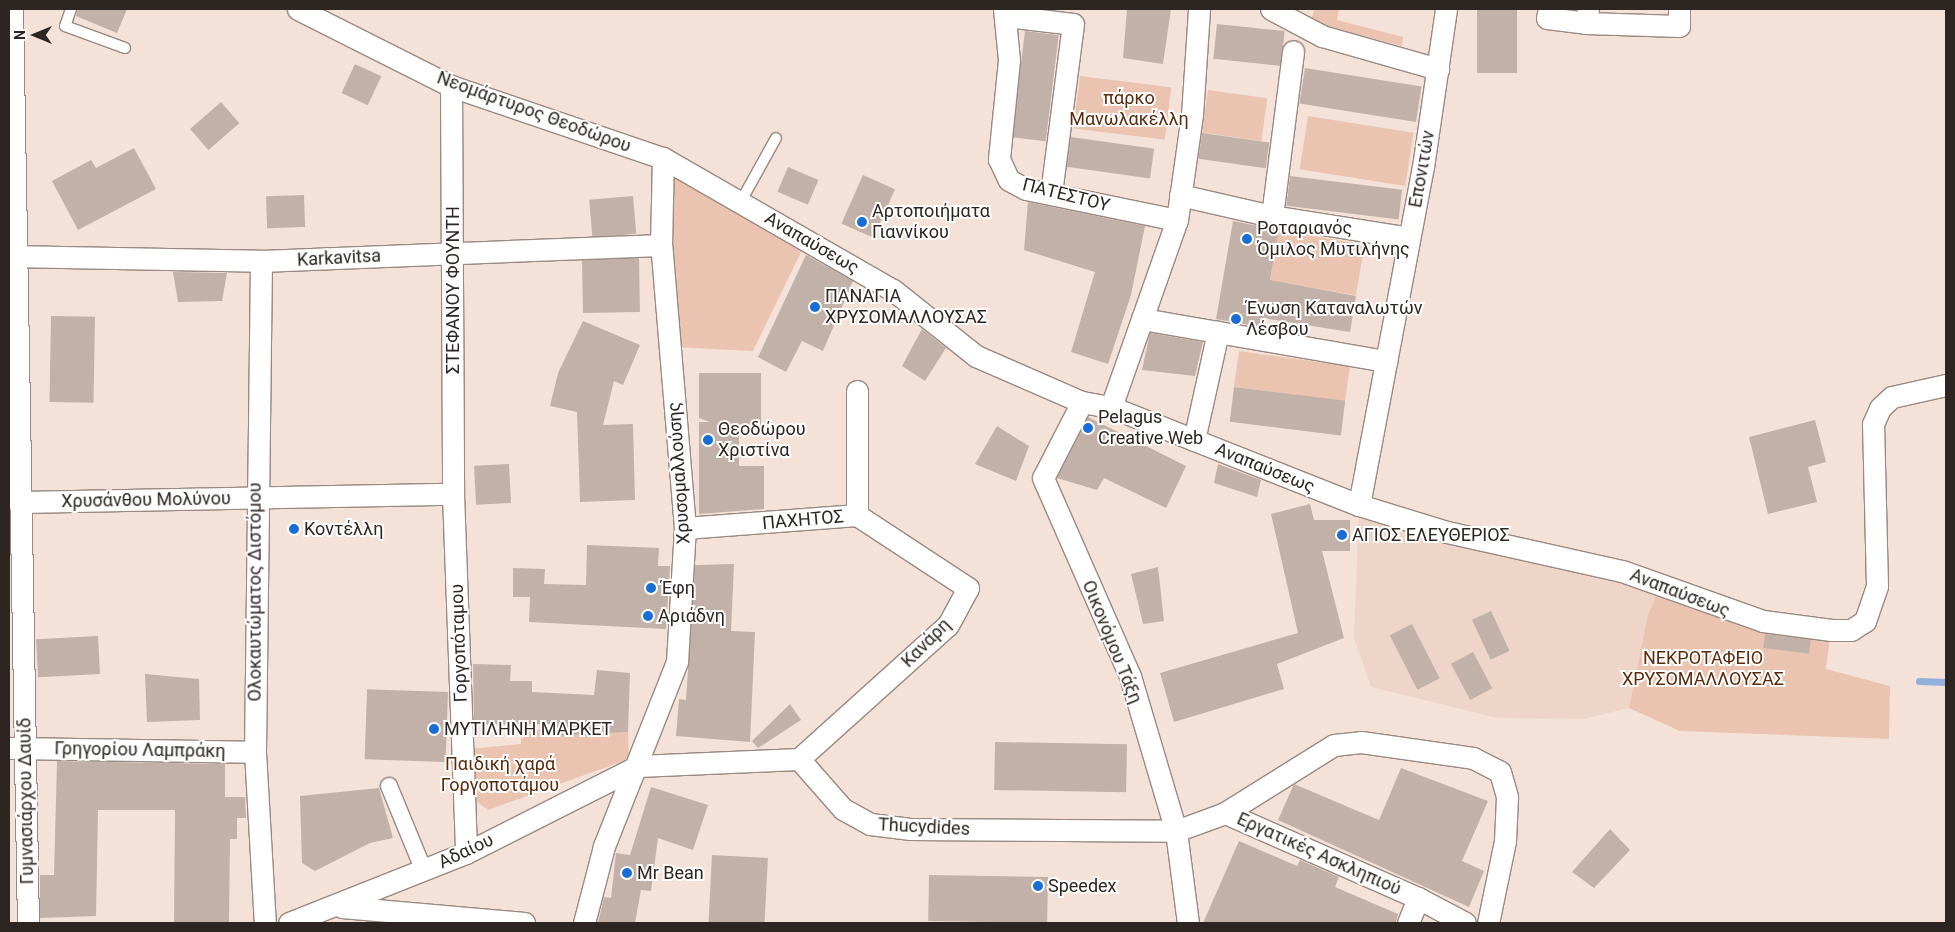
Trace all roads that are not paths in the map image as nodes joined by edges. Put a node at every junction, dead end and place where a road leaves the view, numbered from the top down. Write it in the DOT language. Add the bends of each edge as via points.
graph roads {
  1 [pos="12,9"];
  2 [pos="71,9"];
  3 [pos="298,9"];
  4 [pos="1199,9"];
  5 [pos="1446,9"];
  6 [pos="1548,9"];
  7 [pos="1678,9"];
  8 [pos="1005,12"];
  9 [pos="1283,12"];
  10 [pos="1587,16"];
  11 [pos="125,48"];
  12 [pos="1293,51"];
  13 [pos="1438,69"];
  14 [pos="451,86"];
  15 [pos="776,138"];
  16 [pos="663,158"];
  17 [pos="1051,194"];
  18 [pos="1180,195"];
  19 [pos="740,203"];
  20 [pos="1272,216"];
  21 [pos="1177,220"];
  22 [pos="1409,238"];
  23 [pos="661,245"];
  24 [pos="453,252"];
  25 [pos="13,257"];
  26 [pos="261,261"];
  27 [pos="1142,319"];
  28 [pos="1218,332"];
  29 [pos="1386,361"];
  30 [pos="1946,385"];
  31 [pos="857,391"];
  32 [pos="1082,402"];
  33 [pos="1111,407"];
  34 [pos="13,425"];
  35 [pos="1194,440"];
  36 [pos="454,494"];
  37 [pos="255,498"];
  38 [pos="18,502"];
  39 [pos="1358,505"];
  40 [pos="857,516"];
  41 [pos="685,528"];
  42 [pos="17,748"];
  43 [pos="255,752"];
  44 [pos="799,759"];
  45 [pos="638,766"];
  46 [pos="389,786"];
  47 [pos="1225,813"];
  48 [pos="1176,831"];
  49 [pos="466,853"];
  50 [pos="424,871"];
  51 [pos="1418,898"];
  52 [pos="338,907"];
  53 [pos="28,923"];
  54 [pos="265,923"];
  55 [pos="289,923"];
  56 [pos="524,923"];
  57 [pos="584,923"];
  58 [pos="1188,923"];
  59 [pos="1408,923"];
  60 [pos="1465,923"];
  61 [pos="1488,923"];
  1 -- 25 [label="street, Γυμνασιάρχου Δαυίδ"];
  2 -- 11 [label="lane" via="65,26"];
  3 -- 14 [label="street, Νεομάρτυρος Θεοδώρου"];
  4 -- 18 [label="street" via="1192,115"];
  5 -- 13 [label="street, Επονιτών"];
  6 -- 10 [label="street" via="1547,18"];
  7 -- 10 [label="street" via="1679,26"];
  8 -- 17 [label="street, ΠΑΤΕΣΤΟΥ" via="1008,60 999,159 1009,180"];
  8 -- 17 [label="street" via="1073,24"];
  9 -- 13 [label="street" via="1322,36"];
  12 -- 20 [label="street"];
  13 -- 22 [label="street, Επονιτών"];
  14 -- 16 [label="street, Νεομάρτυρος Θεοδώρου"];
  14 -- 24 [label="street, ΣΤΕΦΑΝΟΥ ΦΟΥΝΤΗ"];
  15 -- 19 [label="lane"];
  16 -- 19 [label="street, Αναπαύσεως"];
  16 -- 23 [label="street, Χρυσομαλλούσης"];
  17 -- 21 [label="street, ΠΑΤΕΣΤΟΥ"];
  18 -- 20 [label="street"];
  18 -- 21 [label="street"];
  19 -- 32 [label="street, Αναπαύσεως" via="893,290 976,356"];
  20 -- 22 [label="street"];
  21 -- 27 [label="street"];
  22 -- 29 [label="street, Επονιτών"];
  23 -- 24 [label="street, Karkavitsa"];
  23 -- 41 [label="street, Χρυσομαλλούσης"];
  24 -- 26 [label="street, Karkavitsa"];
  24 -- 36 [label="street, ΣΤΕΦΑΝΟΥ ΦΟΥΝΤΗ"];
  25 -- 26 [label="street, Karkavitsa"];
  25 -- 34 [label="street, Γυμνασιάρχου Δαυίδ"];
  26 -- 37 [label="street, Ολοκαυτώματος Διστόμου"];
  27 -- 28 [label="street"];
  27 -- 33 [label="street"];
  28 -- 29 [label="street"];
  28 -- 35 [label="street"];
  29 -- 39 [label="street, Επονιτών"];
  30 -- 39 [label="street, Αναπαύσεως" via="1910,390 1880,408 1872,438 1877,556 1873,607 1865,621 1851,630 1831,630 1734,614 1622,572 1447,532"];
  31 -- 40 [label="street, ΠΑΧΗΤΟΣ"];
  32 -- 33 [label="street, Αναπαύσεως"];
  32 -- 48 [label="street, Οικονόμου Τάξη" via="1043,478 1130,676"];
  33 -- 35 [label="street, Αναπαύσεως"];
  34 -- 38 [label="street, Γυμνασιάρχου Δαυίδ"];
  35 -- 39 [label="street, Αναπαύσεως"];
  36 -- 37 [label="street, Χρυσάνθου Μολύνου"];
  36 -- 49 [label="street, Γοργοπόταμου"];
  37 -- 38 [label="street, Χρυσάνθου Μολύνου"];
  37 -- 43 [label="street, Ολοκαυτώματος Διστόμου"];
  38 -- 42 [label="street, Γυμνασιάρχου Δαυίδ"];
  40 -- 41 [label="street, ΠΑΧΗΤΟΣ"];
  40 -- 44 [label="street, Κανάρη" via="968,588 948,625"];
  41 -- 45 [label="street, Χρυσομαλλούσης" via="677,662"];
  42 -- 43 [label="street, Γρηγορίου Λαμπράκη"];
  42 -- 53 [label="street, Γυμνασιάρχου Δαυίδ"];
  43 -- 54 [label="street, Ολοκαυτώματος Διστόμου"];
  44 -- 45 [label="street"];
  44 -- 48 [label="street, Thucydides" via="843,809 870,824 909,829"];
  45 -- 49 [label="street, Αδαίου"];
  45 -- 57 [label="street, Χρυσομαλλούσης" via="604,846"];
  46 -- 50 [label="street"];
  47 -- 48 [label="street"];
  47 -- 51 [label="street, Εργατικές Ασκληπιού"];
  47 -- 61 [label="street, Εργατικές Ασκληπιού" via="1334,745 1361,742 1473,758 1500,772 1507,797 1504,841"];
  48 -- 58 [label="street, Οικονόμου Τάξη"];
  49 -- 50 [label="street, Αδαίου"];
  50 -- 52 [label="street, Αδαίου"];
  51 -- 59 [label="street, Εργατικές Ασκληπιού"];
  51 -- 60 [label="street"];
  52 -- 55 [label="street, Αδαίου"];
  52 -- 56 [label="street"];
}
